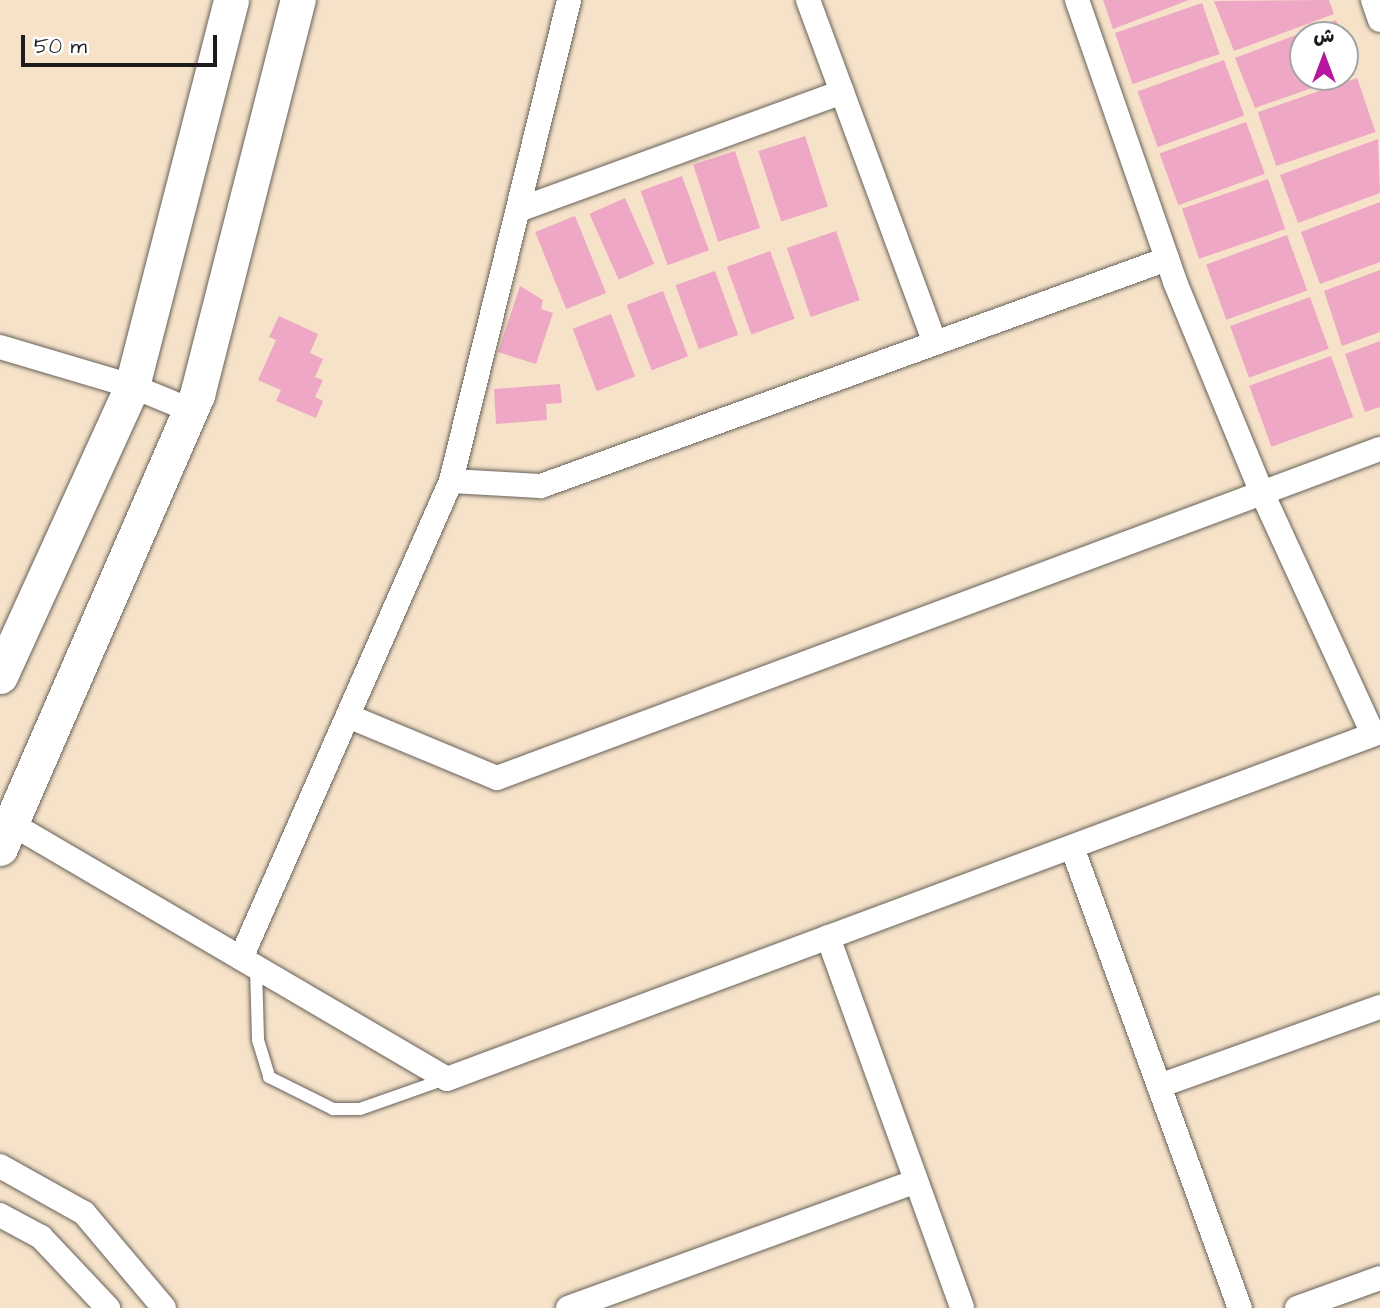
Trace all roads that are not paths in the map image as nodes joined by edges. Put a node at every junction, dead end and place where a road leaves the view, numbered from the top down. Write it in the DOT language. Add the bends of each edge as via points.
graph roads {
  1 [pos="231,0"];
  2 [pos="298,0"];
  3 [pos="569,0"];
  4 [pos="808,0"];
  5 [pos="1077,0"];
  6 [pos="1373,0"];
  7 [pos="1380,20"];
  8 [pos="842,92"];
  9 [pos="518,210"];
  10 [pos="1167,259"];
  11 [pos="934,341"];
  12 [pos="0,347"];
  13 [pos="132,386"];
  14 [pos="190,410"];
  15 [pos="1380,449"];
  16 [pos="452,481"];
  17 [pos="1263,495"];
  18 [pos="0,676"];
  19 [pos="348,716"];
  20 [pos="1376,733"];
  21 [pos="4,830"];
  22 [pos="1072,846"];
  23 [pos="828,937"];
  24 [pos="248,962"];
  25 [pos="1380,1007"];
  26 [pos="447,1079"];
  27 [pos="1159,1086"];
  28 [pos="0,1166"];
  29 [pos="916,1181"];
  30 [pos="0,1215"];
  31 [pos="1380,1278"];
  32 [pos="108,1308"];
  33 [pos="164,1308"];
  34 [pos="568,1308"];
  35 [pos="962,1308"];
  36 [pos="1240,1308"];
  37 [pos="1297,1308"];
  1 -- 13 [label="main road"];
  2 -- 14 [label="main road"];
  3 -- 9 [label="street"];
  4 -- 8 [label="street"];
  5 -- 10 [label="street"];
  6 -- 7 [label="street"];
  8 -- 9 [label="street"];
  8 -- 11 [label="street"];
  9 -- 16 [label="street"];
  10 -- 11 [label="street"];
  10 -- 17 [label="street"];
  11 -- 16 [label="street" via="541,486"];
  12 -- 13 [label="street"];
  13 -- 14 [label="street"];
  13 -- 18 [label="main road"];
  14 -- 21 [label="main road"];
  15 -- 17 [label="street"];
  16 -- 19 [label="street"];
  17 -- 19 [label="street" via="497,778"];
  17 -- 20 [label="street"];
  19 -- 24 [label="street"];
  20 -- 22 [label="street"];
  21 -- 24 [label="street"];
  22 -- 23 [label="street"];
  22 -- 27 [label="street"];
  23 -- 26 [label="street"];
  23 -- 29 [label="street"];
  24 -- 26 [label="street"];
  24 -- 26 [label="lane" via="258,1040 270,1077 333,1109 360,1108"];
  25 -- 27 [label="street"];
  27 -- 36 [label="street"];
  28 -- 33 [label="street" via="84,1213"];
  29 -- 34 [label="street"];
  29 -- 35 [label="street"];
  30 -- 32 [label="street" via="41,1237"];
  31 -- 37 [label="street"];
}
